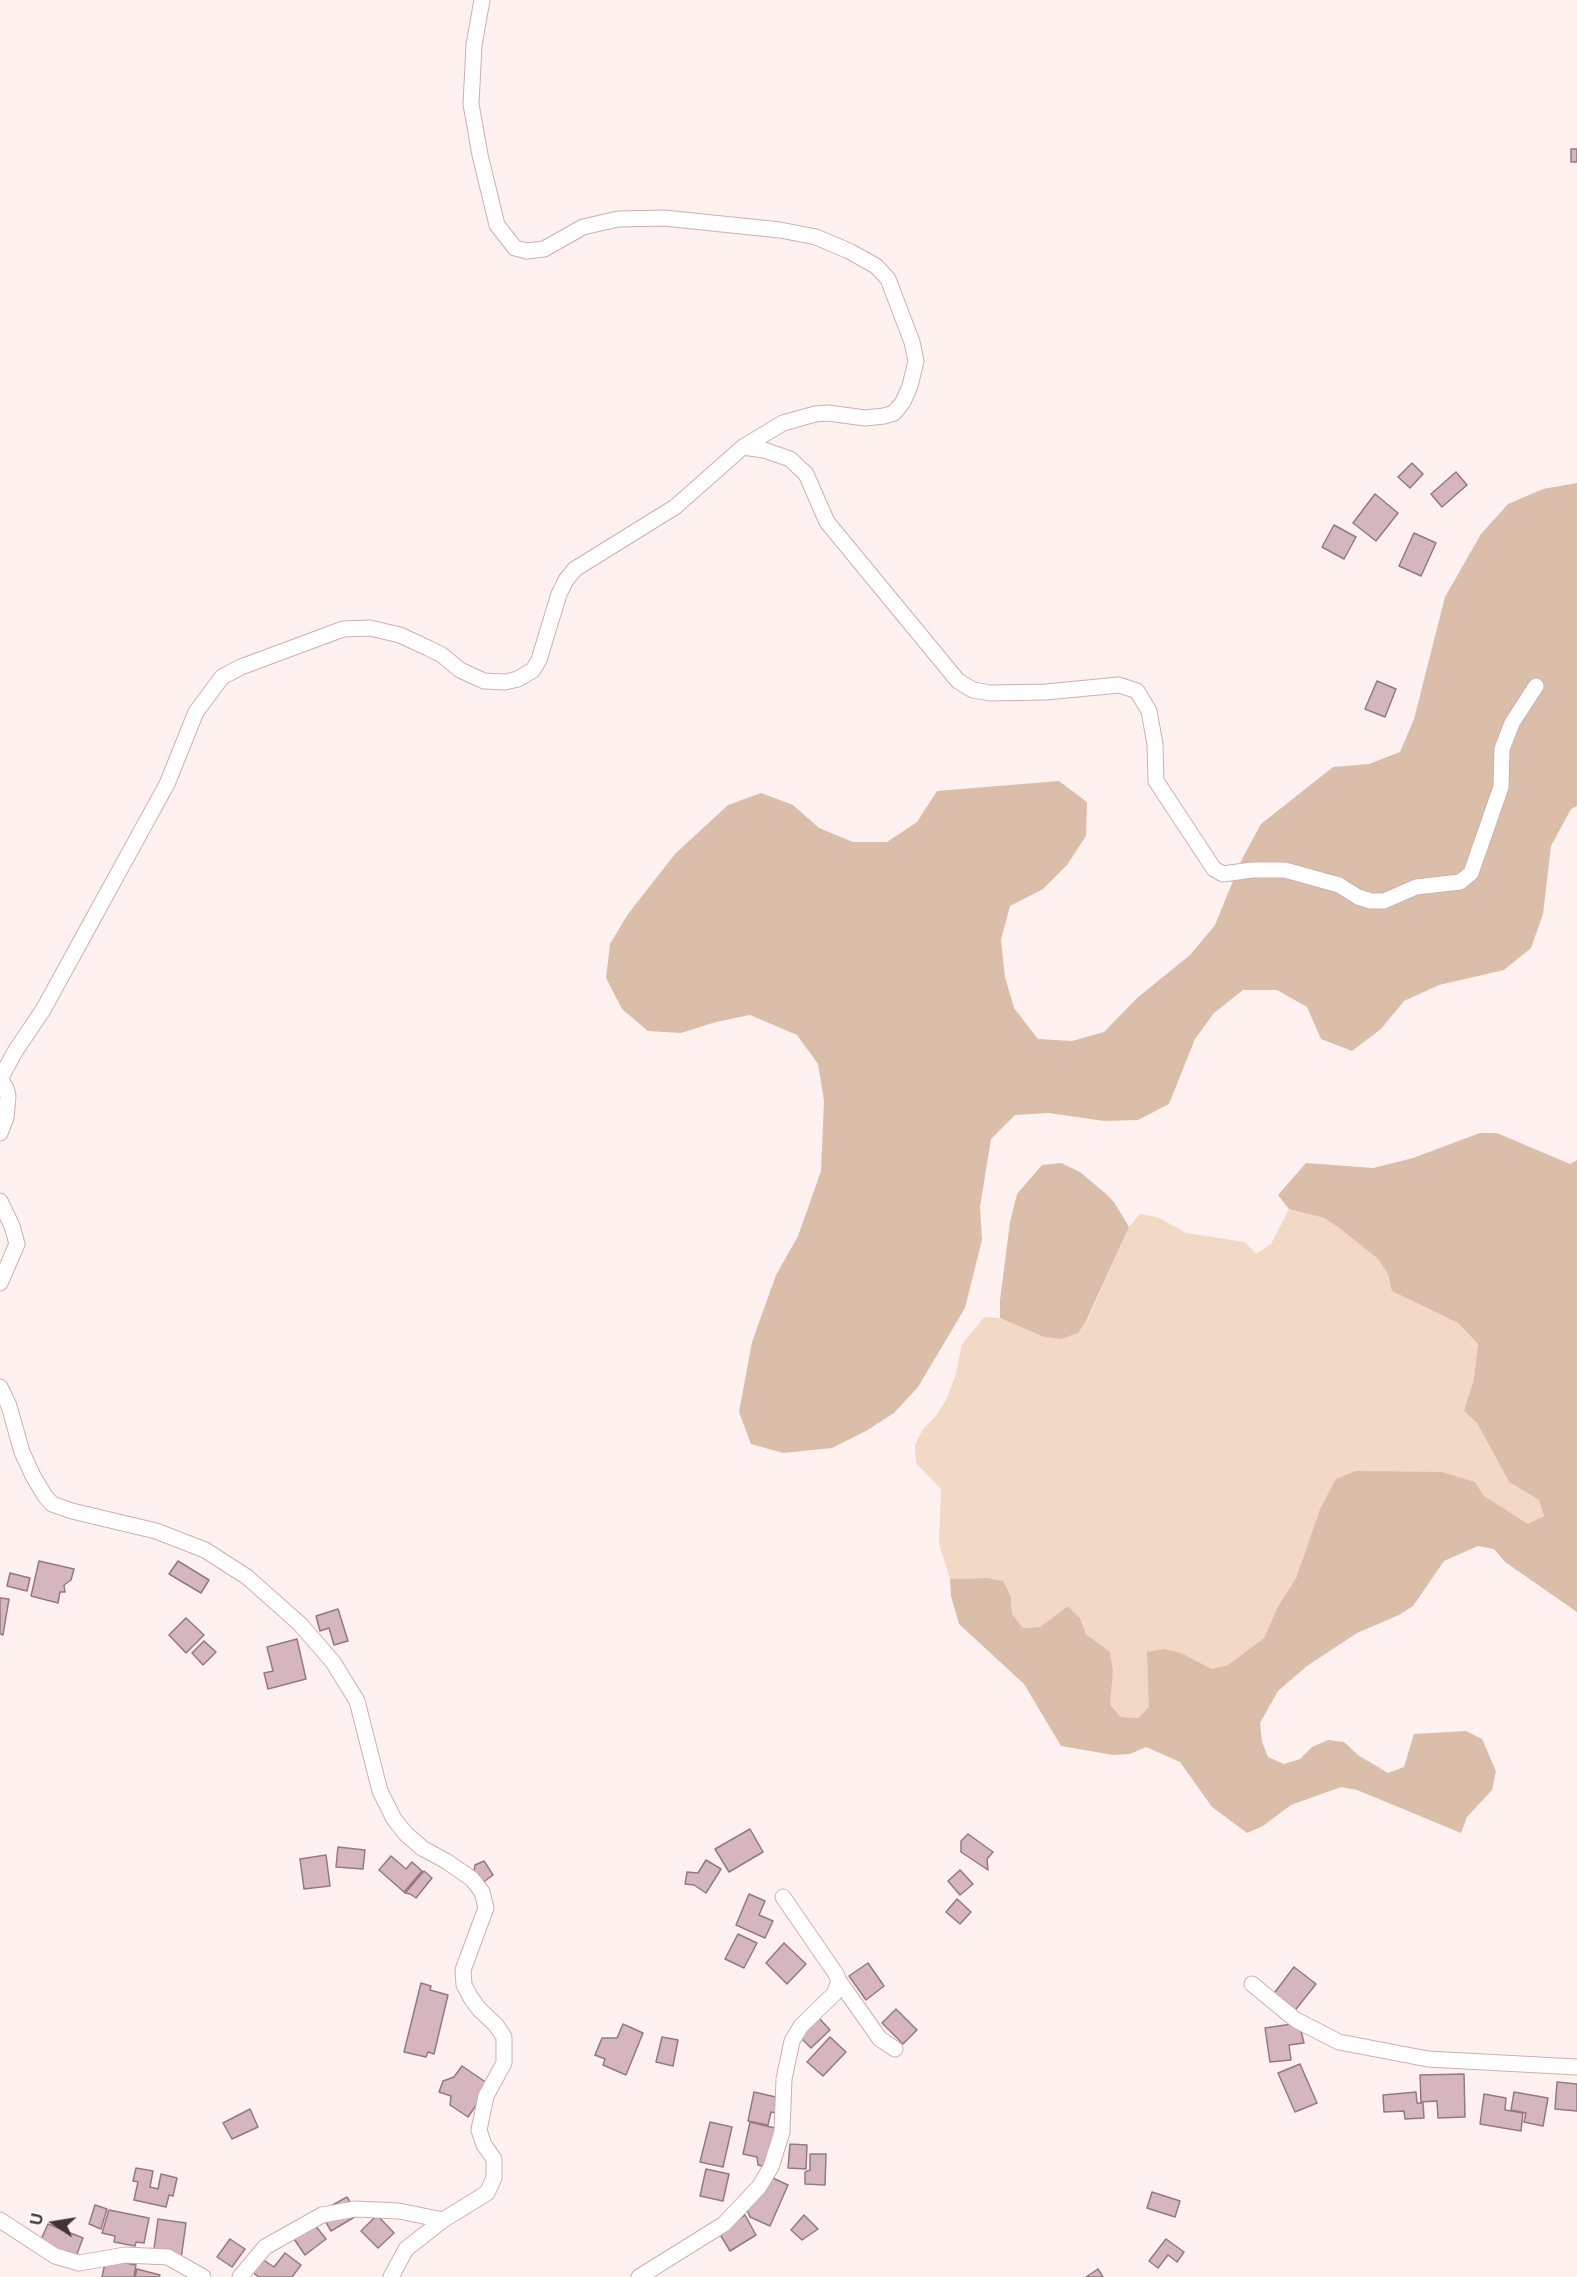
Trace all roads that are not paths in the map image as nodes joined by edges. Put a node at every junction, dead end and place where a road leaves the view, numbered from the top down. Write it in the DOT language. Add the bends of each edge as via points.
graph roads {
  1 [pos="482,0"];
  2 [pos="743,447"];
  3 [pos="1536,686"];
  4 [pos="0,1079"];
  5 [pos="0,1133"];
  6 [pos="0,1201"];
  7 [pos="0,1283"];
  8 [pos="0,1387"];
  9 [pos="783,1897"];
  10 [pos="839,1981"];
  11 [pos="1252,1984"];
  12 [pos="895,2049"];
  13 [pos="1577,2067"];
  14 [pos="0,2220"];
  15 [pos="443,2220"];
  16 [pos="203,2277"];
  17 [pos="240,2277"];
  18 [pos="391,2277"];
  19 [pos="639,2277"];
  1 -- 2 [label="street" via="474,45 471,104 497,225 515,248 544,249 583,227 618,219 664,218 816,237 876,266 888,279 916,361 910,386 894,413 865,418 815,414 783,423"];
  2 -- 3 [label="street" via="790,459 806,474 827,522 958,681 973,690 990,693 1119,685 1137,691 1149,711 1156,781 1214,869 1223,874 1285,870 1338,885 1371,901 1384,901 1416,887 1460,882 1471,873 1501,787 1502,749 1512,723"];
  2 -- 4 [label="street" via="675,507 575,569 559,594 539,660 533,670 518,679 484,681 429,648 400,635 370,628 343,628 222,677 196,712 167,784 43,1010"];
  4 -- 5 [label="street" via="8,1096"];
  6 -- 7 [label="street" via="17,1244"];
  8 -- 15 [label="street" via="22,1452 52,1504 156,1531 205,1550 247,1577 300,1624 333,1662 357,1701 380,1791 394,1819 422,1848 472,1879 482,1892 486,1908 463,1970 464,1985 471,1998 504,2037 504,2063 486,2096 479,2130 494,2159 494,2178 487,2193"];
  9 -- 10 [label="street"];
  10 -- 12 [label="street" via="880,2039"];
  10 -- 19 [label="street" via="834,1994 801,2026 792,2042 784,2079 782,2132 771,2167 759,2187 724,2224"];
  11 -- 13 [label="street" via="1296,2020 1339,2042 1428,2059"];
  14 -- 16 [label="street" via="55,2256 79,2263 125,2255 168,2257"];
  15 -- 17 [label="street" via="399,2211 355,2209 322,2215 265,2247"];
  15 -- 18 [label="street" via="406,2249"];
}
